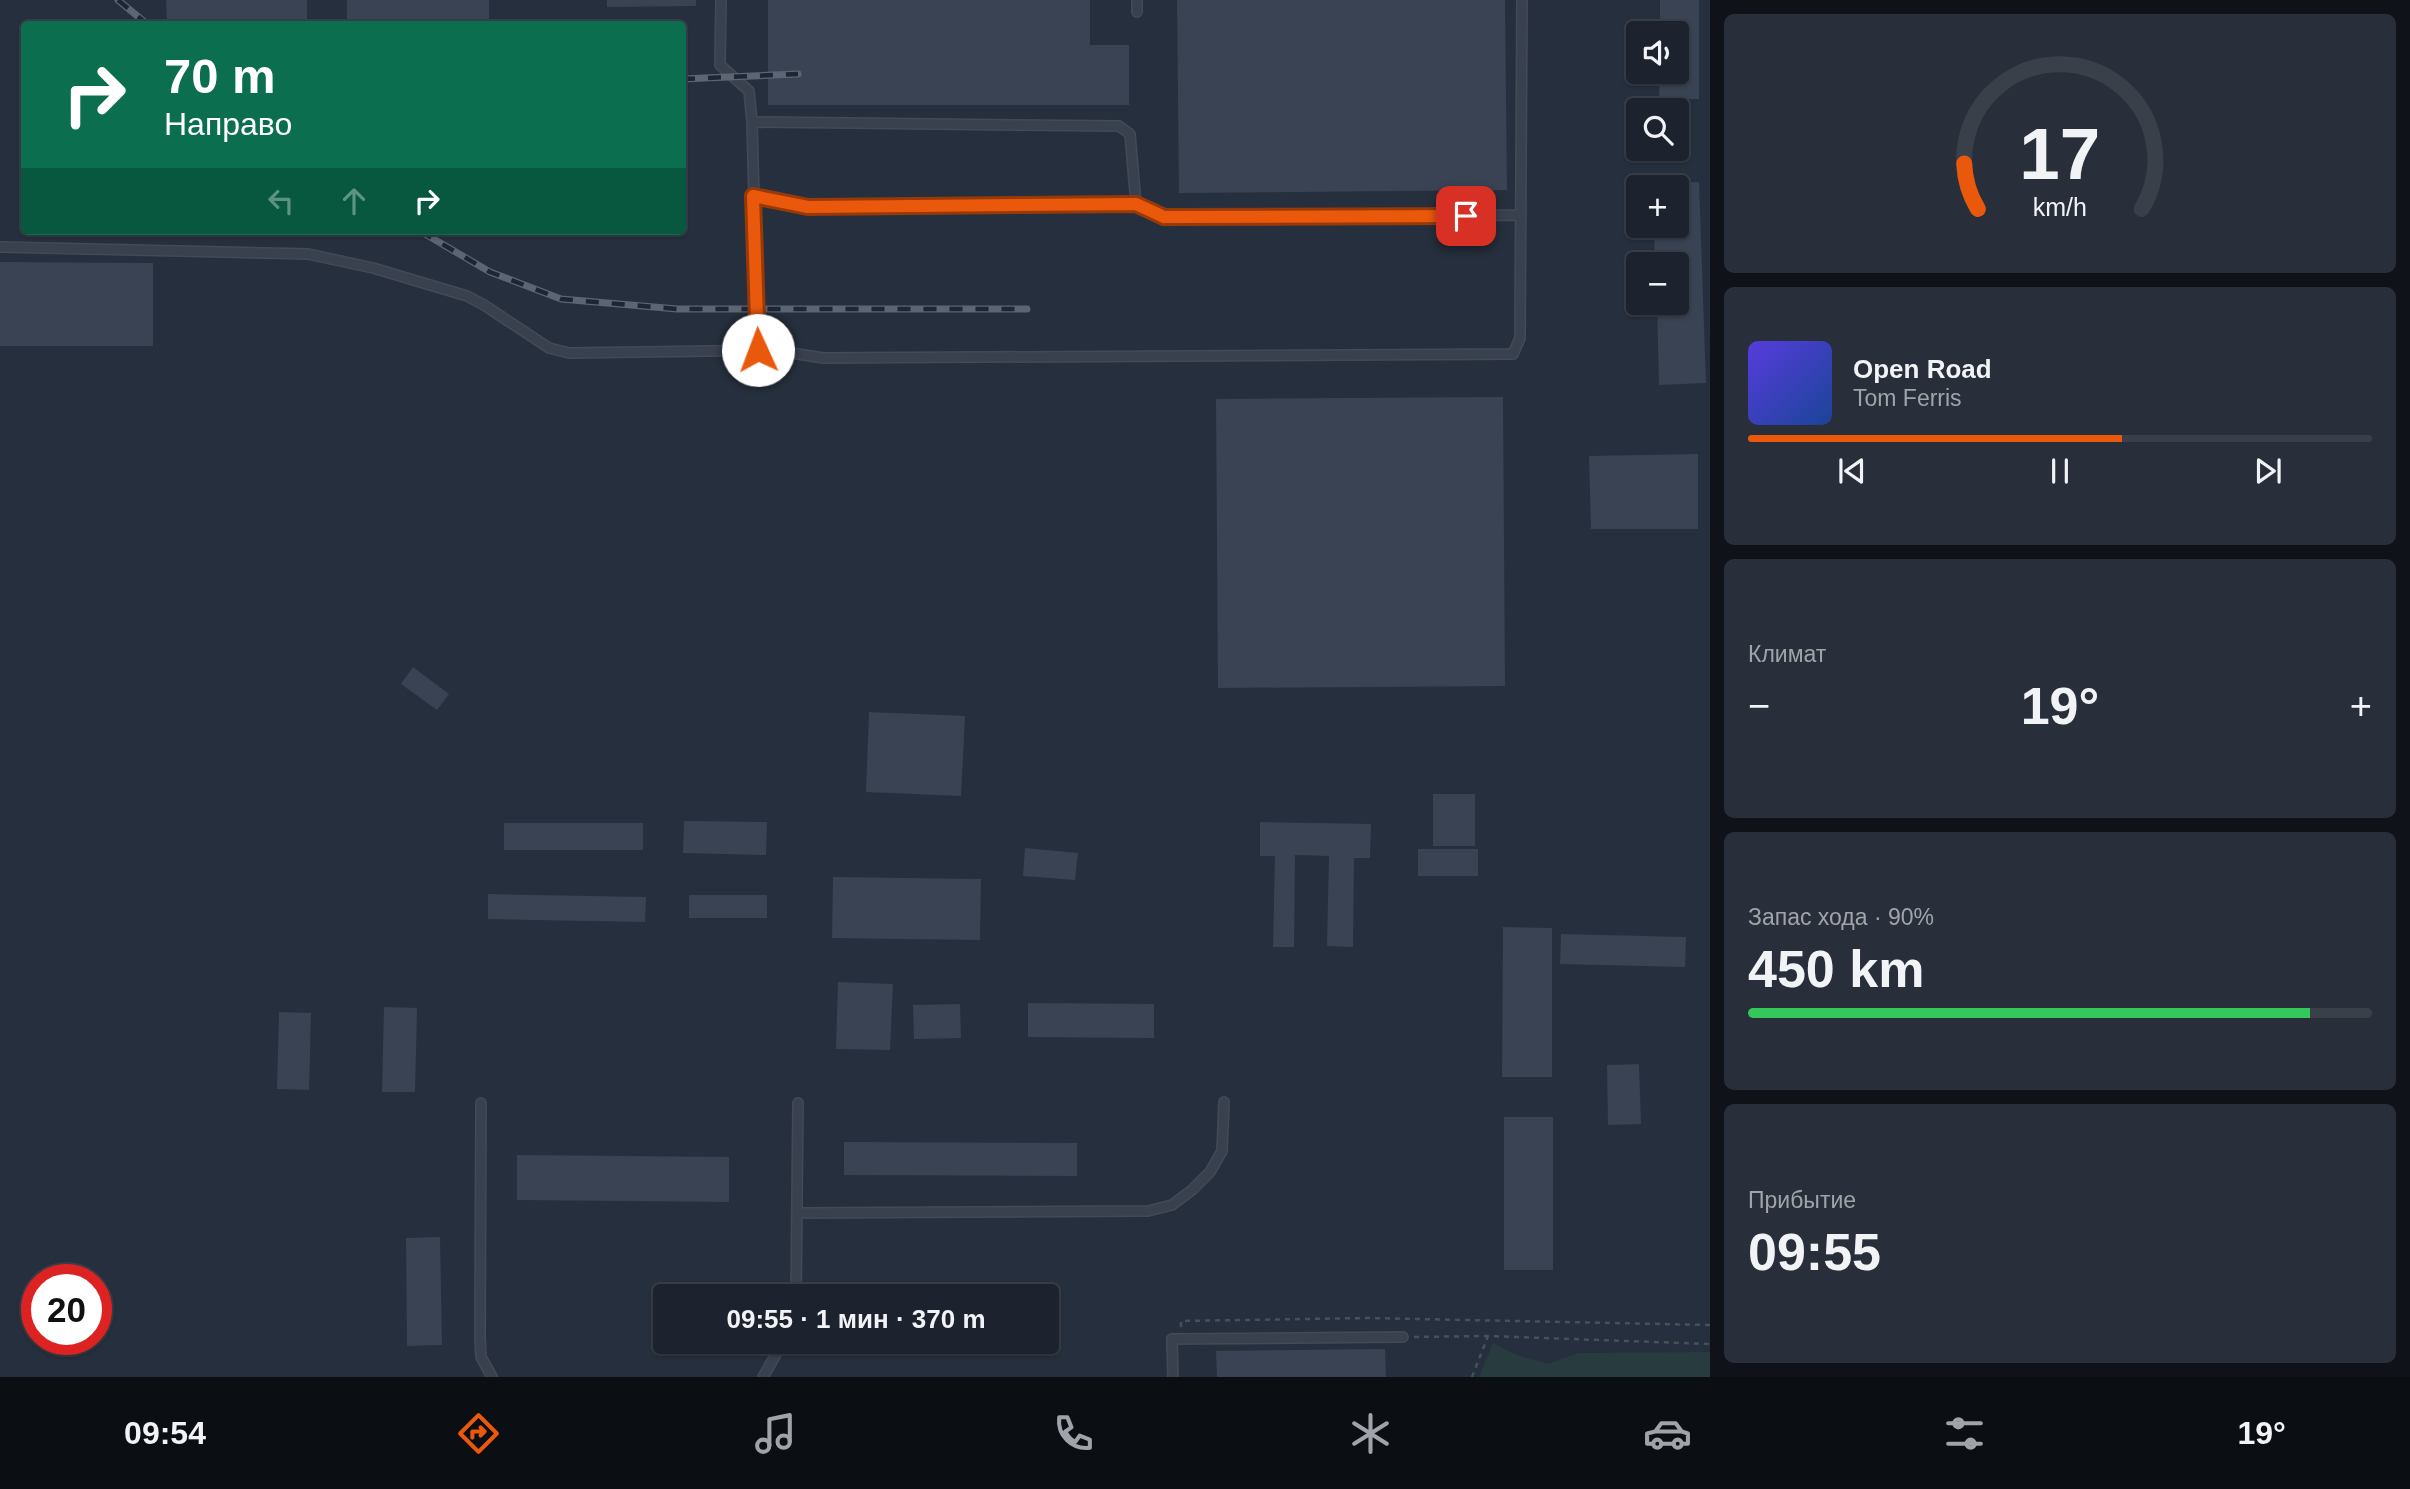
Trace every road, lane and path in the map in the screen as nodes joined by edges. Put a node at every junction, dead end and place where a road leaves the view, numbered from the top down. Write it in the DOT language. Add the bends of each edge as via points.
graph roads {
  1 [pos="721,0"];
  2 [pos="1137,0"];
  3 [pos="1522,0"];
  4 [pos="1137,12"];
  5 [pos="752,122"];
  6 [pos="753,196"];
  7 [pos="1136,204"];
  8 [pos="1521,215"];
  9 [pos="0,247"];
  10 [pos="758,350"];
  11 [pos="1224,1102"];
  12 [pos="481,1103"];
  13 [pos="798,1103"];
  14 [pos="797,1213"];
  15 [pos="796,1284"];
  16 [pos="1710,1325"];
  17 [pos="1488,1336"];
  18 [pos="1403,1337"];
  19 [pos="1181,1339"];
  20 [pos="1710,1343"];
  21 [pos="776,1354"];
  22 [pos="492,1377"];
  23 [pos="763,1377"];
  24 [pos="1173,1377"];
  25 [pos="1472,1377"];
  1 -- 5 [label="lane" via="720,65 749,91"];
  2 -- 4 [label="lane"];
  3 -- 8 [label="lane"];
  5 -- 6 [label="lane"];
  5 -- 7 [label="lane" via="1119,126 1130,134"];
  6 -- 7 [label="lane" via="808,207"];
  6 -- 10 [label="lane"];
  7 -- 8 [label="lane" via="1164,217"];
  8 -- 10 [label="lane" via="1520,338 1513,354 823,358"];
  9 -- 10 [label="lane" via="308,254 467,296 549,348 569,353"];
  11 -- 14 [label="lane" via="1222,1151 1210,1171 1172,1205 1148,1211"];
  12 -- 22 [label="lane" via="480,1336 481,1357"];
  13 -- 14 [label="lane"];
  14 -- 15 [label="lane"];
  16 -- 19 [label="path" via="1368,1318 1181,1321"];
  17 -- 18 [label="path"];
  17 -- 20 [label="path"];
  17 -- 25 [label="path"];
  18 -- 19 [label="lane"];
  19 -- 24 [label="lane" via="1172,1339"];
  21 -- 23 [label="lane"];
}
